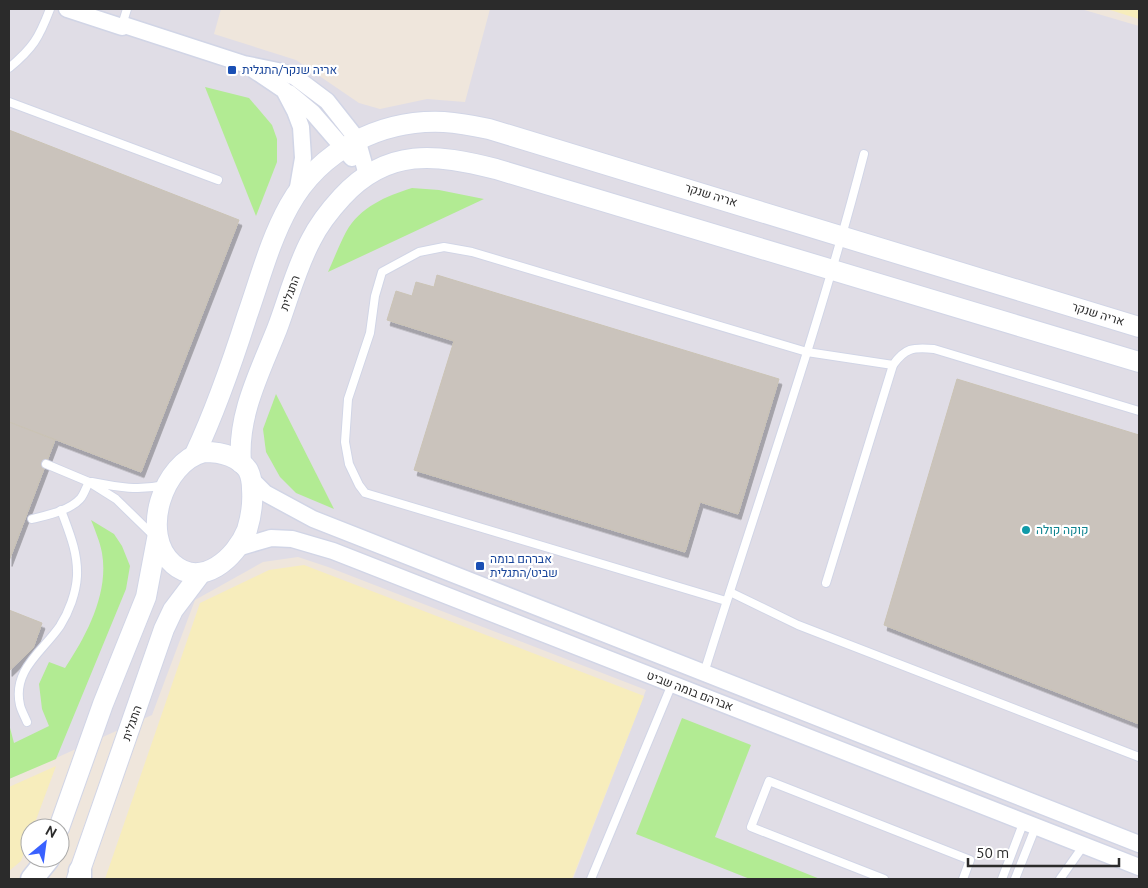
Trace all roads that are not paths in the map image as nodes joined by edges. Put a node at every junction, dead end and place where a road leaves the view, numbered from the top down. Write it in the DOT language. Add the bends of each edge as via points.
graph roads {
  1 [pos="50,9"];
  2 [pos="67,9"];
  3 [pos="127,9"];
  4 [pos="122,27"];
  5 [pos="244,64"];
  6 [pos="9,68"];
  7 [pos="284,90"];
  8 [pos="9,102"];
  9 [pos="350,143"];
  10 [pos="864,154"];
  11 [pos="366,175"];
  12 [pos="218,180"];
  13 [pos="297,193"];
  14 [pos="843,236"];
  15 [pos="832,269"];
  16 [pos="1139,327"];
  17 [pos="807,352"];
  18 [pos="1139,362"];
  19 [pos="892,365"];
  20 [pos="1139,411"];
  21 [pos="195,454"];
  22 [pos="46,464"];
  23 [pos="246,471"];
  24 [pos="89,482"];
  25 [pos="167,485"];
  26 [pos="61,510"];
  27 [pos="32,519"];
  28 [pos="157,539"];
  29 [pos="237,548"];
  30 [pos="201,574"];
  31 [pos="826,583"];
  32 [pos="730,592"];
  33 [pos="726,601"];
  34 [pos="704,673"];
  35 [pos="672,684"];
  36 [pos="27,722"];
  37 [pos="1139,757"];
  38 [pos="63,818"];
  39 [pos="1030,824"];
  40 [pos="1139,844"];
  41 [pos="1084,845"];
  42 [pos="1139,867"];
  43 [pos="40,868"];
  44 [pos="79,877"];
  45 [pos="32,879"];
  46 [pos="591,879"];
  47 [pos="884,879"];
  48 [pos="963,879"];
  49 [pos="1002,879"];
  50 [pos="1015,879"];
  51 [pos="1062,879"];
  1 -- 6 [label="lane" via="36,41"];
  2 -- 4 [label="street"];
  3 -- 4 [label="lane"];
  4 -- 5 [label="street"];
  5 -- 7 [label="street"];
  5 -- 9 [label="street" via="278,71 310,88 340,116"];
  7 -- 9 [label="street"];
  7 -- 13 [label="street" via="301,128 303,158"];
  8 -- 12 [label="lane"];
  9 -- 11 [label="street"];
  9 -- 13 [label="street, אריה שנקר" via="330,156"];
  9 -- 14 [label="street, אריה שנקר" via="379,131 423,123 463,123 490,128"];
  10 -- 14 [label="lane"];
  11 -- 15 [label="street, התגלית" via="399,160 436,158 472,163"];
  11 -- 23 [label="street, התגלית" via="334,206 308,247 251,393 242,428"];
  13 -- 21 [label="street" via="274,238 225,382"];
  14 -- 15 [label="lane"];
  14 -- 16 [label="street, אריה שנקר"];
  15 -- 17 [label="lane"];
  15 -- 18 [label="street"];
  17 -- 19 [label="lane"];
  17 -- 32 [label="lane"];
  17 -- 33 [label="lane" via="472,252 444,248 419,252 382,272 370,333 348,400 345,442 349,464 365,492"];
  19 -- 20 [label="lane" via="901,354 917,347 934,349"];
  19 -- 31 [label="lane"];
  21 -- 23 [label="street" via="218,452 232,457"];
  21 -- 25 [label="street"];
  22 -- 24 [label="lane"];
  23 -- 29 [label="street" via="253,498 246,530"];
  23 -- 34 [label="street, אברהם בומה שביט" via="265,493 313,519"];
  24 -- 25 [label="lane" via="131,489"];
  24 -- 26 [label="lane" via="81,499"];
  24 -- 28 [label="lane" via="116,499"];
  25 -- 28 [label="street" via="157,512"];
  26 -- 27 [label="lane"];
  26 -- 36 [label="lane" via="73,540 77,577 68,612 24,672 19,687 20,704"];
  28 -- 30 [label="street" via="162,552 177,568"];
  28 -- 38 [label="street" via="146,597"];
  29 -- 30 [label="street" via="224,562"];
  29 -- 35 [label="street, אברהם בומה שביט" via="271,538 312,544"];
  30 -- 44 [label="street, התגלית" via="164,629"];
  32 -- 33 [label="lane"];
  32 -- 37 [label="lane" via="798,626"];
  33 -- 34 [label="lane"];
  34 -- 40 [label="street, אברהם בומה שביט"];
  35 -- 39 [label="street, אברהם בומה שביט"];
  35 -- 46 [label="lane"];
  39 -- 41 [label="street, אברהם בומה שביט"];
  39 -- 49 [label="lane"];
  39 -- 50 [label="lane"];
  41 -- 42 [label="street, אברהם בומה שביט"];
  41 -- 51 [label="lane"];
  43 -- 45 [label="main road"];
  47 -- 48 [label="lane" via="751,827 769,781 970,860"];
}
